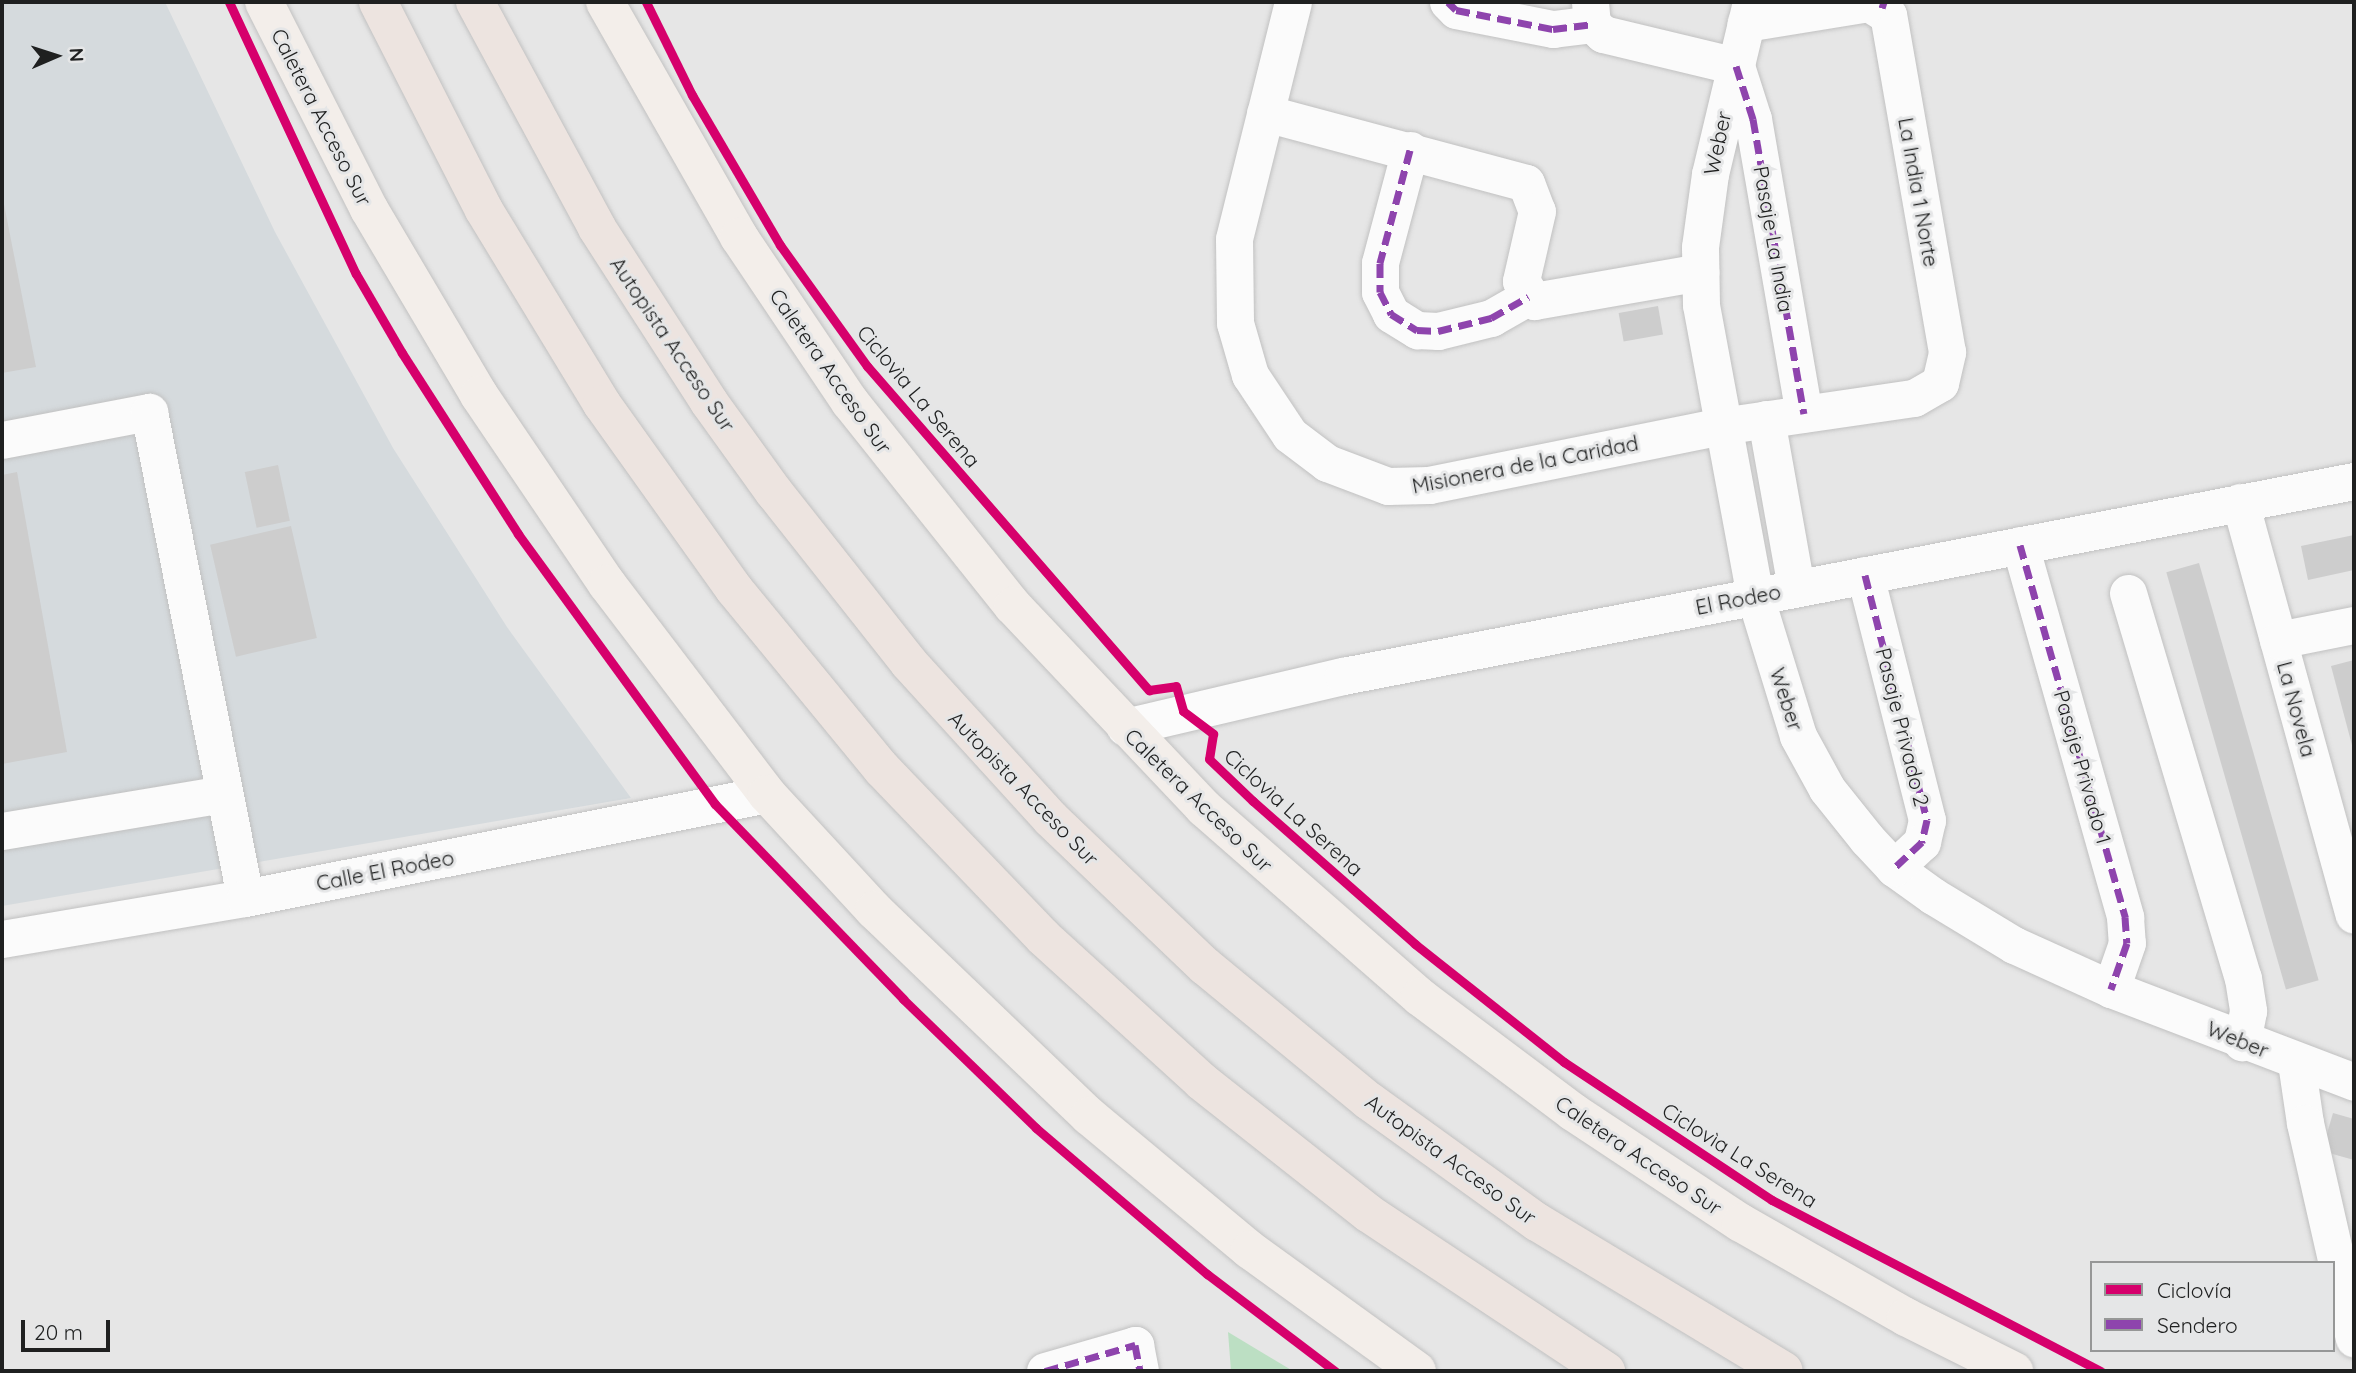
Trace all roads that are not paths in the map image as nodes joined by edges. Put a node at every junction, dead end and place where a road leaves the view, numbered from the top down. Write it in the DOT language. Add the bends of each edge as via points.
graph roads {
  1 [pos="264,2"];
  2 [pos="377,2"];
  3 [pos="475,2"];
  4 [pos="605,2"];
  5 [pos="1293,2"];
  6 [pos="1448,2"];
  7 [pos="1883,5"];
  8 [pos="1748,12"];
  9 [pos="1591,13"];
  10 [pos="1736,66"];
  11 [pos="1265,113"];
  12 [pos="1410,150"];
  13 [pos="1700,272"];
  14 [pos="1528,297"];
  15 [pos="1940,383"];
  16 [pos="1804,414"];
  17 [pos="1766,419"];
  18 [pos="1721,426"];
  19 [pos="2,440"];
  20 [pos="2354,481"];
  21 [pos="2240,502"];
  22 [pos="2020,545"];
  23 [pos="1865,575"];
  24 [pos="1796,588"];
  25 [pos="2127,593"];
  26 [pos="1755,596"];
  27 [pos="2354,625"];
  28 [pos="2278,640"];
  29 [pos="1125,727"];
  30 [pos="222,794"];
  31 [pos="767,794"];
  32 [pos="2,831"];
  33 [pos="1894,867"];
  34 [pos="245,898"];
  35 [pos="2354,915"];
  36 [pos="2,939"];
  37 [pos="2110,989"];
  38 [pos="2242,1042"];
  39 [pos="2296,1062"];
  40 [pos="2349,1076"];
  41 [pos="2354,1338"];
  42 [pos="1045,1371"];
  43 [pos="1140,1371"];
  44 [pos="1417,1371"];
  45 [pos="1606,1371"];
  46 [pos="1784,1371"];
  47 [pos="2014,1371"];
  1 -- 31 [label="main road, Caletera Acceso Sur" via="369,209 479,395 607,584"];
  2 -- 45 [label="highway" via="484,210 602,404 734,589 882,769 1043,937 1201,1081 1368,1213"];
  3 -- 46 [label="highway, Autopista Acceso Sur" via="597,228 709,402 909,663 1051,819 1205,965 1380,1109 1537,1222"];
  4 -- 29 [label="main road, Caletera Acceso Sur" via="738,237 850,402 973,560"];
  5 -- 11 [label="street, Misionera de la Caridad"];
  6 -- 9 [label="street" via="1456,10 1553,29"];
  7 -- 8 [label="street"];
  7 -- 15 [label="street, La India 1 Norte" via="1890,23 1947,352"];
  8 -- 10 [label="street, Weber"];
  9 -- 10 [label="street" via="1611,37"];
  10 -- 13 [label="street, Weber" via="1710,173"];
  10 -- 16 [label="street, Pasaje La India" via="1753,118"];
  11 -- 12 [label="street"];
  11 -- 18 [label="street, Misionera de la Caridad" via="1234,239 1235,323 1261,396 1290,435 1327,463 1368,482 1409,487"];
  12 -- 14 [label="street" via="1518,178 1532,191 1537,211 1521,281"];
  12 -- 14 [label="street" via="1378,278 1391,314 1418,330 1438,331 1491,318"];
  13 -- 14 [label="street" via="1542,302"];
  13 -- 18 [label="street, Weber"];
  15 -- 16 [label="street, Misionera de la Caridad" via="1914,398"];
  16 -- 17 [label="street, Misionera de la Caridad"];
  17 -- 18 [label="street, Misionera de la Caridad"];
  17 -- 24 [label="street"];
  18 -- 26 [label="street, Weber"];
  19 -- 30 [label="street" via="149,412"];
  20 -- 21 [label="street, El Rodeo"];
  21 -- 22 [label="street, El Rodeo"];
  21 -- 28 [label="street, La Novela"];
  22 -- 23 [label="street, El Rodeo"];
  22 -- 37 [label="street, Pasaje Privado 1" via="2125,917 2125,953"];
  23 -- 24 [label="street, El Rodeo"];
  23 -- 33 [label="street, Pasaje Privado 2" via="1927,820 1922,842"];
  24 -- 26 [label="street, El Rodeo"];
  25 -- 38 [label="street" via="2244,978 2248,1010"];
  26 -- 29 [label="street, El Rodeo" via="1343,676"];
  26 -- 33 [label="street, Weber" via="1798,736 1827,789"];
  27 -- 28 [label="street"];
  28 -- 35 [label="street, La Novela"];
  29 -- 47 [label="main road, Caletera Acceso Sur" via="1204,808 1346,937 1506,1064 1741,1223 1906,1317"];
  30 -- 32 [label="street"];
  30 -- 34 [label="street"];
  31 -- 34 [label="street, Calle El Rodeo"];
  31 -- 44 [label="main road, Caletera Acceso Sur" via="892,928 1089,1116 1250,1250"];
  33 -- 37 [label="street, Weber" via="2014,945"];
  34 -- 36 [label="street, Calle El Rodeo"];
  37 -- 38 [label="street, Weber"];
  38 -- 39 [label="street, Weber"];
  39 -- 40 [label="street, Weber"];
  39 -- 41 [label="street" via="2307,1135"];
  42 -- 43 [label="street" via="1135,1345"];
}
